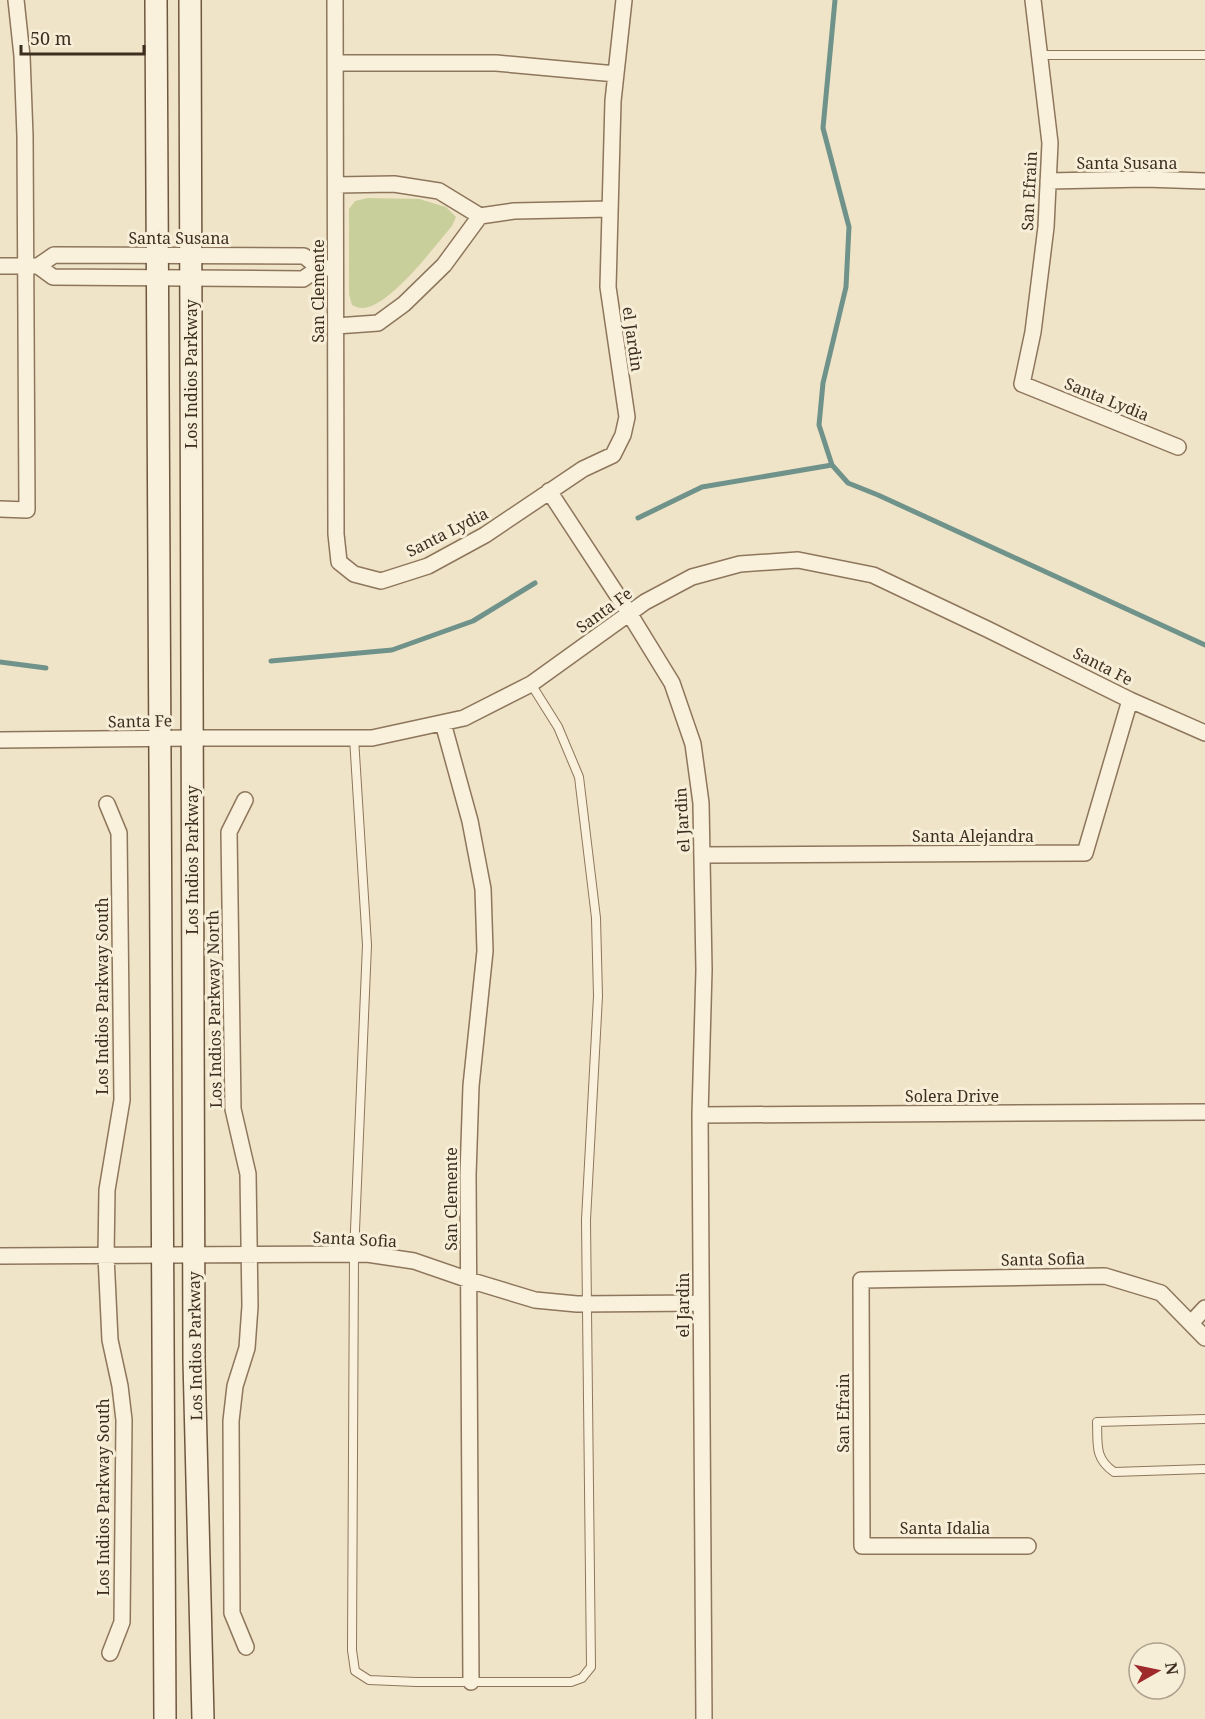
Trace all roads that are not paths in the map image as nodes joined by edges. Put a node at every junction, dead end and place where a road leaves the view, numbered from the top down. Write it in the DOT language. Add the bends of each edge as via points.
graph roads {
  1 [pos="16,0"];
  2 [pos="156,0"];
  3 [pos="190,0"];
  4 [pos="335,0"];
  5 [pos="624,0"];
  6 [pos="1033,0"];
  7 [pos="1040,55"];
  8 [pos="1205,55"];
  9 [pos="335,63"];
  10 [pos="616,74"];
  11 [pos="1048,181"];
  12 [pos="1205,181"];
  13 [pos="336,185"];
  14 [pos="610,209"];
  15 [pos="480,216"];
  16 [pos="158,256"];
  17 [pos="191,256"];
  18 [pos="0,266"];
  19 [pos="31,266"];
  20 [pos="319,268"];
  21 [pos="336,268"];
  22 [pos="158,278"];
  23 [pos="190,278"];
  24 [pos="336,326"];
  25 [pos="1022,384"];
  26 [pos="1179,447"];
  27 [pos="549,491"];
  28 [pos="0,509"];
  29 [pos="354,574"];
  30 [pos="629,614"];
  31 [pos="531,684"];
  32 [pos="1130,700"];
  33 [pos="443,723"];
  34 [pos="1205,734"];
  35 [pos="160,738"];
  36 [pos="192,738"];
  37 [pos="354,738"];
  38 [pos="0,740"];
  39 [pos="245,800"];
  40 [pos="107,804"];
  41 [pos="702,855"];
  42 [pos="1205,1112"];
  43 [pos="700,1115"];
  44 [pos="354,1254"];
  45 [pos="193,1255"];
  46 [pos="249,1255"];
  47 [pos="0,1256"];
  48 [pos="106,1256"];
  49 [pos="162,1256"];
  50 [pos="469,1280"];
  51 [pos="861,1280"];
  52 [pos="701,1303"];
  53 [pos="586,1304"];
  54 [pos="1205,1308"];
  55 [pos="1191,1323"];
  56 [pos="1205,1338"];
  57 [pos="1205,1419"];
  58 [pos="1205,1469"];
  59 [pos="862,1546"];
  60 [pos="1028,1546"];
  61 [pos="246,1647"];
  62 [pos="111,1653"];
  63 [pos="471,1682"];
  64 [pos="165,1719"];
  65 [pos="203,1719"];
  66 [pos="704,1719"];
  1 -- 19 [label="street"];
  2 -- 16 [label="street, Los Indios Parkway"];
  3 -- 17 [label="street, Los Indios Parkway"];
  4 -- 9 [label="street, San Clemente"];
  5 -- 10 [label="street, el Jardin"];
  6 -- 7 [label="street, San Efrain"];
  7 -- 8 [label="lane"];
  7 -- 11 [label="street, San Efrain" via="1050,143"];
  9 -- 10 [label="street" via="496,63"];
  9 -- 13 [label="street, San Clemente"];
  10 -- 14 [label="street, el Jardin"];
  11 -- 12 [label="street, Santa Susana"];
  11 -- 25 [label="street, San Efrain" via="1033,332"];
  13 -- 15 [label="street" via="394,184 439,191"];
  13 -- 21 [label="street, San Clemente"];
  14 -- 15 [label="street" via="514,211"];
  14 -- 27 [label="street, el Jardin" via="608,287 627,417 613,455"];
  15 -- 24 [label="street" via="444,265 404,304 378,322"];
  16 -- 17 [label="street, Santa Susana"];
  16 -- 19 [label="street, Santa Susana" via="54,255"];
  16 -- 22 [label="street, Los Indios Parkway"];
  17 -- 20 [label="street, Santa Susana" via="304,256"];
  17 -- 23 [label="street, Los Indios Parkway"];
  18 -- 19 [label="street, Santa Susana"];
  19 -- 22 [label="street, Santa Susana" via="53,277"];
  19 -- 28 [label="street" via="27,510"];
  20 -- 21 [label="street, Santa Susana"];
  20 -- 23 [label="street, Santa Susana" via="303,279"];
  21 -- 24 [label="street, San Clemente"];
  22 -- 23 [label="street, Santa Susana"];
  22 -- 35 [label="street, Los Indios Parkway"];
  23 -- 36 [label="street, Los Indios Parkway"];
  24 -- 29 [label="street, San Clemente" via="336,534 339,562"];
  25 -- 26 [label="street, Santa Lydia"];
  27 -- 29 [label="street, Santa Lydia" via="485,535 428,566 381,581"];
  27 -- 30 [label="street, el Jardin"];
  30 -- 31 [label="street, Santa Fe"];
  30 -- 32 [label="street, Santa Fe" via="692,577 740,564 798,560 873,575"];
  30 -- 41 [label="street, el Jardin" via="672,682 693,744 701,803"];
  31 -- 33 [label="street, Santa Fe" via="464,718"];
  31 -- 53 [label="lane" via="558,727 579,777 596,918 598,996 586,1220"];
  32 -- 34 [label="street, Santa Fe"];
  32 -- 41 [label="street, Santa Alejandra" via="1085,853"];
  33 -- 37 [label="street, Santa Fe"];
  33 -- 50 [label="street, San Clemente" via="471,821 483,889 485,951 469,1141"];
  35 -- 36 [label="street, Santa Fe"];
  35 -- 38 [label="street, Santa Fe"];
  35 -- 49 [label="street, Los Indios Parkway"];
  36 -- 37 [label="street, Santa Fe"];
  36 -- 45 [label="street, Los Indios Parkway"];
  37 -- 44 [label="lane" via="367,945"];
  39 -- 46 [label="street, Los Indios Parkway North" via="229,832 233,1109 248,1174"];
  40 -- 48 [label="street, Los Indios Parkway South" via="119,833 122,1100 107,1190"];
  41 -- 43 [label="street, el Jardin"];
  42 -- 43 [label="street, Solera Drive"];
  43 -- 52 [label="street, el Jardin"];
  44 -- 46 [label="street, Santa Sofia"];
  44 -- 50 [label="street, Santa Sofia" via="414,1261"];
  44 -- 63 [label="lane" via="355,1671 369,1680"];
  45 -- 46 [label="street, Santa Sofia"];
  45 -- 49 [label="street, Santa Sofia"];
  45 -- 65 [label="street, Los Indios Parkway"];
  46 -- 61 [label="street, Los Indios Parkway North" via="247,1348 235,1386 231,1421 232,1613"];
  47 -- 48 [label="street, Santa Sofia"];
  48 -- 49 [label="street, Santa Sofia"];
  48 -- 62 [label="street, Los Indios Parkway South" via="110,1340 124,1420 122,1622"];
  49 -- 64 [label="street, Los Indios Parkway"];
  50 -- 53 [label="street, Santa Sofia" via="535,1300"];
  50 -- 63 [label="street, San Clemente"];
  51 -- 55 [label="street, Santa Sofia" via="1105,1276 1161,1293"];
  51 -- 59 [label="street, San Efrain"];
  52 -- 53 [label="street, Santa Sofia"];
  52 -- 66 [label="street, el Jardin"];
  53 -- 63 [label="lane" via="591,1667 582,1678 571,1682"];
  54 -- 55 [label="street"];
  55 -- 56 [label="street, Santa Sofia"];
  57 -- 58 [label="lane" via="1097,1422 1098,1455 1114,1472"];
  59 -- 60 [label="street, Santa Idalia"];
}
